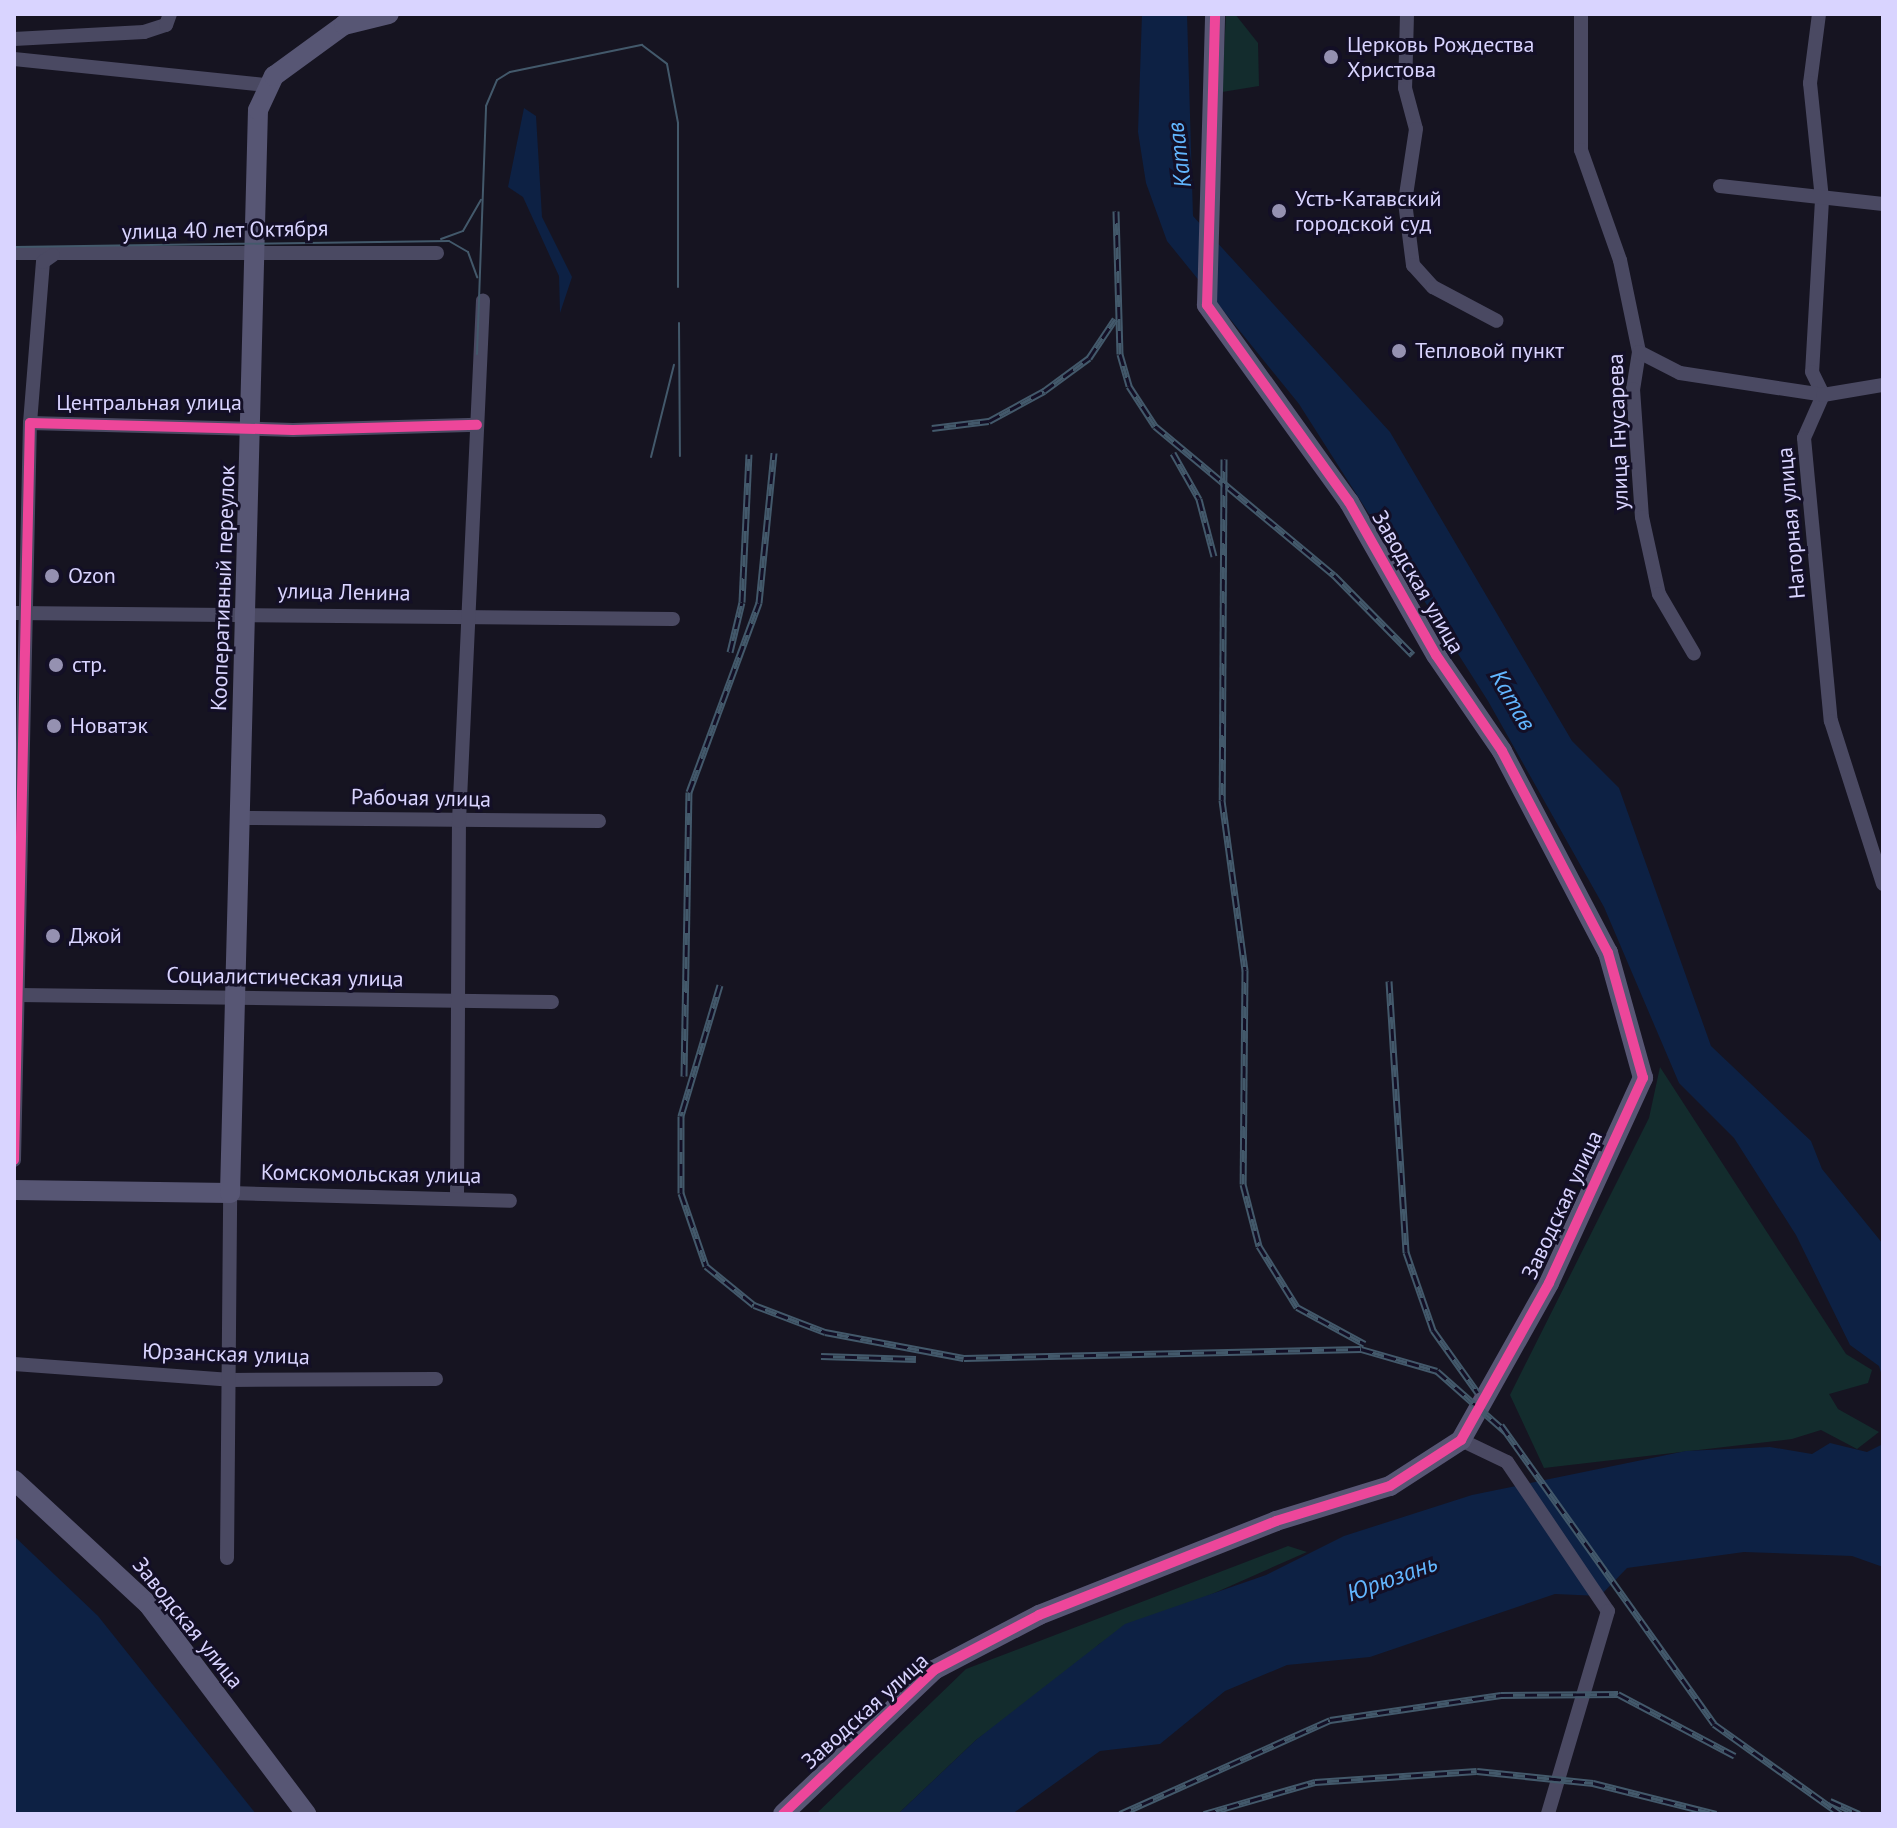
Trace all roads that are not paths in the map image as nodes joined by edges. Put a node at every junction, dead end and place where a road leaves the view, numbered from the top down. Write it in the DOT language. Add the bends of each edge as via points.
graph roads {
  1 [pos="170,14"];
  2 [pos="389,14"];
  3 [pos="1215,14"];
  4 [pos="1407,14"];
  5 [pos="1581,14"];
  6 [pos="1819,14"];
  7 [pos="342,20"];
  8 [pos="14,39"];
  9 [pos="14,59"];
  10 [pos="267,85"];
  11 [pos="1720,186"];
  12 [pos="1822,200"];
  13 [pos="1883,204"];
  14 [pos="259,247"];
  15 [pos="14,253"];
  16 [pos="437,253"];
  17 [pos="53,255"];
  18 [pos="483,301"];
  19 [pos="1497,321"];
  20 [pos="1639,352"];
  21 [pos="1883,385"];
  22 [pos="1823,395"];
  23 [pos="30,423"];
  24 [pos="252,424"];
  25 [pos="477,425"];
  26 [pos="17,613"];
  27 [pos="245,613"];
  28 [pos="469,616"];
  29 [pos="673,619"];
  30 [pos="1694,654"];
  31 [pos="242,818"];
  32 [pos="459,821"];
  33 [pos="599,821"];
  34 [pos="16,849"];
  35 [pos="1883,884"];
  36 [pos="18,995"];
  37 [pos="460,998"];
  38 [pos="238,1000"];
  39 [pos="552,1002"];
  40 [pos="14,1160"];
  41 [pos="14,1190"];
  42 [pos="230,1193"];
  43 [pos="457,1197"];
  44 [pos="510,1201"];
  45 [pos="14,1364"];
  46 [pos="436,1379"];
  47 [pos="230,1380"];
  48 [pos="1461,1440"];
  49 [pos="14,1480"];
  50 [pos="227,1558"];
  51 [pos="306,1814"];
  52 [pos="783,1814"];
  53 [pos="1548,1814"];
  1 -- 8 [label="street" via="166,25 144,32"];
  2 -- 7 [label="street"];
  3 -- 48 [label="street, Заводская улица" via="1207,305 1349,502 1436,655 1502,751 1608,953 1643,1078 1549,1283"];
  4 -- 19 [label="street" via="1405,88 1416,129 1405,202 1413,265 1433,287"];
  5 -- 20 [label="street, улица Гнусарева" via="1581,150 1620,260"];
  6 -- 12 [label="street" via="1810,83"];
  7 -- 10 [label="street"];
  9 -- 10 [label="street"];
  10 -- 14 [label="street, Кооперативный переулок" via="258,110"];
  11 -- 12 [label="street"];
  12 -- 13 [label="street"];
  12 -- 22 [label="street" via="1812,372"];
  14 -- 16 [label="street, улица 40 лет Октября"];
  14 -- 17 [label="street, улица 40 лет Октября"];
  14 -- 24 [label="street, Кооперативный переулок"];
  15 -- 17 [label="street, улица 40 лет Октября"];
  17 -- 23 [label="street" via="43,262"];
  18 -- 25 [label="street"];
  20 -- 22 [label="street" via="1680,373"];
  20 -- 30 [label="street, улица Гнусарева" via="1633,389 1642,517 1659,594"];
  21 -- 22 [label="street"];
  22 -- 35 [label="street, Нагорная улица" via="1804,438 1825,675 1836,741"];
  23 -- 24 [label="street, Центральная улица"];
  23 -- 26 [label="street, Центральная улица"];
  24 -- 25 [label="street, Центральная улица" via="293,430"];
  24 -- 27 [label="street, Кооперативный переулок"];
  25 -- 28 [label="street"];
  26 -- 27 [label="street, улица Ленина"];
  26 -- 34 [label="street, Центральная улица"];
  27 -- 28 [label="street, улица Ленина"];
  27 -- 31 [label="street, Кооперативный переулок"];
  28 -- 29 [label="street, улица Ленина"];
  28 -- 32 [label="street"];
  31 -- 32 [label="street, Рабочая улица"];
  31 -- 38 [label="street, Кооперативный переулок"];
  32 -- 33 [label="street, Рабочая улица"];
  32 -- 37 [label="street"];
  34 -- 36 [label="street, Центральная улица"];
  36 -- 38 [label="street, Социалистическая улица"];
  36 -- 40 [label="street, Центральная улица"];
  37 -- 38 [label="street, Социалистическая улица"];
  37 -- 39 [label="street, Социалистическая улица"];
  37 -- 43 [label="street"];
  38 -- 42 [label="street, Кооперативный переулок"];
  41 -- 42 [label="street"];
  42 -- 43 [label="street, Комскомольская улица"];
  42 -- 47 [label="street"];
  43 -- 44 [label="street, Комскомольская улица"];
  45 -- 47 [label="street, Юрзанская улица"];
  46 -- 47 [label="street, Юрзанская улица"];
  47 -- 50 [label="street"];
  48 -- 52 [label="street, Заводская улица" via="1390,1486 1276,1521 1039,1615 934,1670"];
  48 -- 53 [label="street" via="1507,1462 1608,1611"];
  49 -- 51 [label="street, Заводская улица" via="148,1604"];
}
